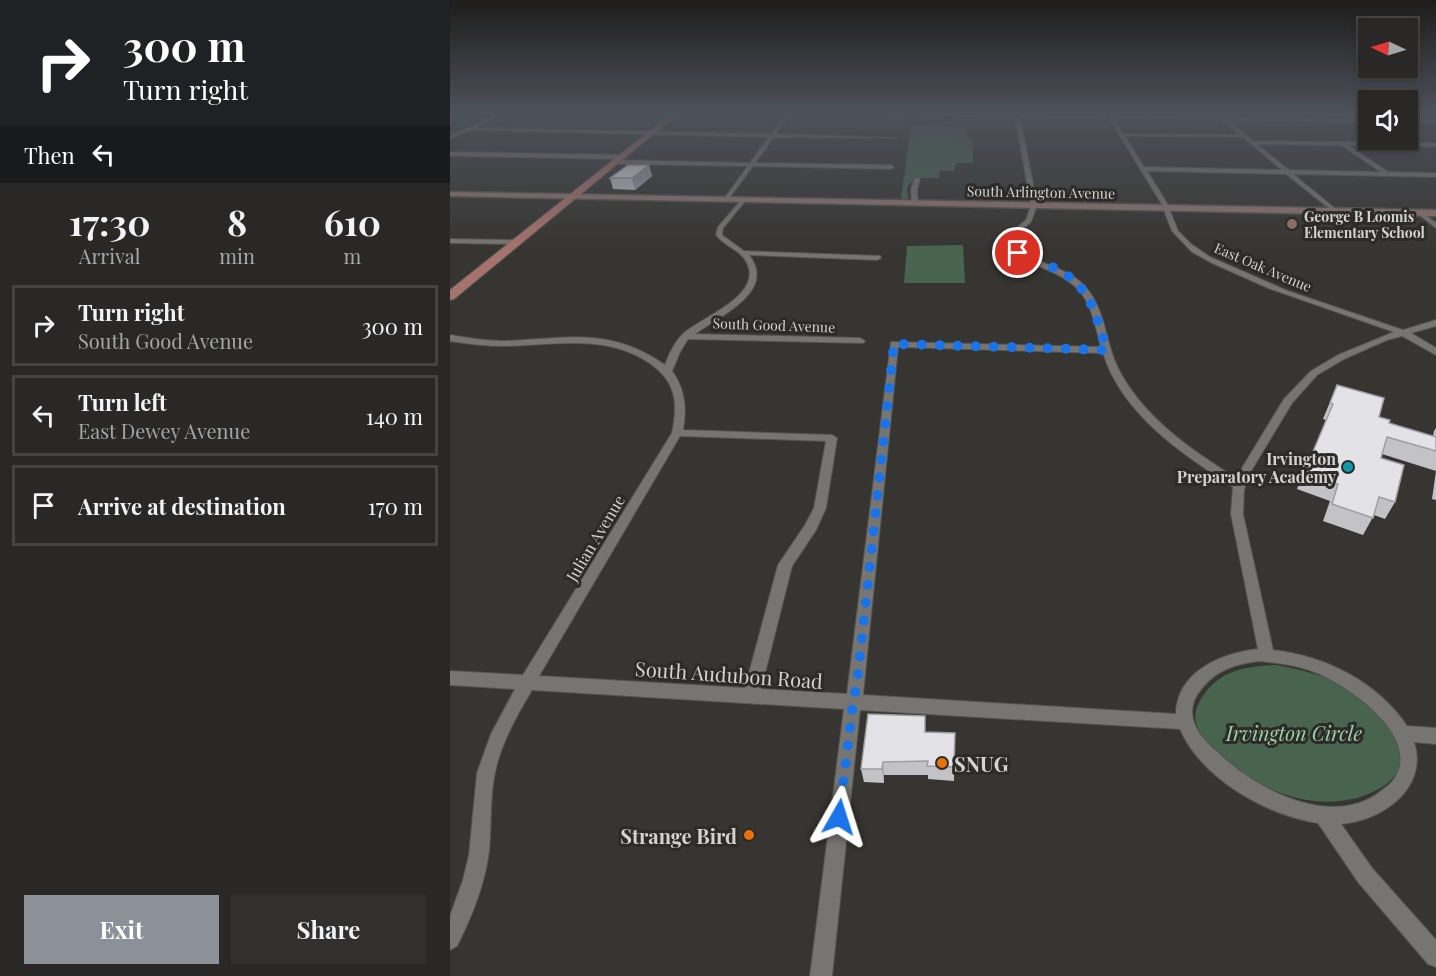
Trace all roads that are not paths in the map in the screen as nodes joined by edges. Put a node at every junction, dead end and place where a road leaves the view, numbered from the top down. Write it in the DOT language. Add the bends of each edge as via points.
graph roads {
  1 [pos="605,159"];
  2 [pos="620,159"];
  3 [pos="756,159"];
  4 [pos="1025,159"];
  5 [pos="1137,159"];
  6 [pos="1272,159"];
  7 [pos="1363,159"];
  8 [pos="752,164"];
  9 [pos="891,166"];
  10 [pos="1144,169"];
  11 [pos="1291,172"];
  12 [pos="1387,174"];
  13 [pos="1436,175"];
  14 [pos="917,178"];
  15 [pos="450,194"];
  16 [pos="574,196"];
  17 [pos="727,199"];
  18 [pos="743,200"];
  19 [pos="915,203"];
  20 [pos="1034,206"];
  21 [pos="1165,208"];
  22 [pos="1335,211"];
  23 [pos="1420,213"];
  24 [pos="1436,213"];
  25 [pos="1436,226"];
  26 [pos="450,240"];
  27 [pos="517,242"];
  28 [pos="742,253"];
  29 [pos="877,258"];
  30 [pos="450,296"];
  31 [pos="1436,323"];
  32 [pos="1401,332"];
  33 [pos="686,336"];
  34 [pos="450,338"];
  35 [pos="860,341"];
  36 [pos="1107,350"];
  37 [pos="1436,352"];
  38 [pos="667,371"];
  39 [pos="676,434"];
  40 [pos="1239,485"];
  41 [pos="1267,655"];
  42 [pos="450,678"];
  43 [pos="527,683"];
  44 [pos="751,696"];
  45 [pos="853,703"];
  46 [pos="1186,722"];
  47 [pos="1406,734"];
  48 [pos="1436,736"];
  49 [pos="1323,814"];
  50 [pos="450,939"];
  51 [pos="1436,956"];
  52 [pos="821,976"];
  1 -- 2 [label="street"];
  2 -- 8 [label="street"];
  2 -- 16 [label="main road"];
  3 -- 8 [label="street"];
  4 -- 20 [label="street"];
  5 -- 10 [label="street, East Oak Avenue"];
  6 -- 11 [label="street"];
  7 -- 12 [label="street"];
  8 -- 9 [label="street"];
  8 -- 17 [label="street"];
  10 -- 11 [label="street"];
  10 -- 21 [label="street, East Oak Avenue"];
  11 -- 12 [label="street"];
  11 -- 22 [label="street"];
  12 -- 13 [label="street"];
  14 -- 19 [label="street"];
  15 -- 16 [label="main road, South Arlington Avenue"];
  16 -- 17 [label="main road, South Arlington Avenue"];
  16 -- 27 [label="main road"];
  17 -- 18 [label="main road, South Arlington Avenue"];
  18 -- 19 [label="main road, South Arlington Avenue"];
  18 -- 28 [label="street" via="719,232 724,241"];
  19 -- 20 [label="main road, South Arlington Avenue"];
  20 -- 21 [label="main road, South Arlington Avenue"];
  20 -- 36 [label="street" via="1029,221 1011,236 1009,244 1019,254 1057,270 1082,287 1091,300"];
  21 -- 22 [label="main road, South Arlington Avenue"];
  21 -- 32 [label="street, East Oak Avenue" via="1184,241 1219,264 1291,295"];
  22 -- 23 [label="main road, South Arlington Avenue"];
  23 -- 24 [label="main road, South Arlington Avenue"];
  23 -- 25 [label="street"];
  26 -- 27 [label="street"];
  27 -- 30 [label="main road"];
  28 -- 29 [label="street"];
  28 -- 33 [label="street" via="754,276 747,291"];
  31 -- 32 [label="street"];
  32 -- 37 [label="street, East Oak Avenue"];
  32 -- 40 [label="street" via="1341,357 1308,379 1288,400"];
  33 -- 35 [label="street, South Good Avenue"];
  33 -- 38 [label="street"];
  34 -- 38 [label="street" via="489,343 555,339 605,343 644,354"];
  36 -- 40 [label="street" via="1120,381 1154,421 1199,459"];
  36 -- 45 [label="street" via="894,344"];
  38 -- 39 [label="street, Julian Avenue" via="681,402"];
  39 -- 43 [label="street, Julian Avenue"];
  39 -- 44 [label="street" via="832,438 820,508 785,565"];
  40 -- 41 [label="street" via="1237,514"];
  41 -- 46 [label="street" via="1237,658 1205,674 1189,694 1184,710"];
  41 -- 47 [label="street" via="1303,662 1348,681 1382,706"];
  42 -- 43 [label="street, South Audubon Road"];
  43 -- 44 [label="street, South Audubon Road"];
  43 -- 50 [label="street, Julian Avenue" via="503,724 490,758 482,794 475,874"];
  44 -- 45 [label="street, South Audubon Road"];
  45 -- 46 [label="street, South Audubon Road"];
  45 -- 52 [label="street"];
  46 -- 49 [label="street" via="1197,744 1228,775 1273,801"];
  47 -- 48 [label="street"];
  47 -- 49 [label="street" via="1412,752 1410,767 1389,797 1361,812"];
  49 -- 51 [label="street" via="1365,875"];
}
